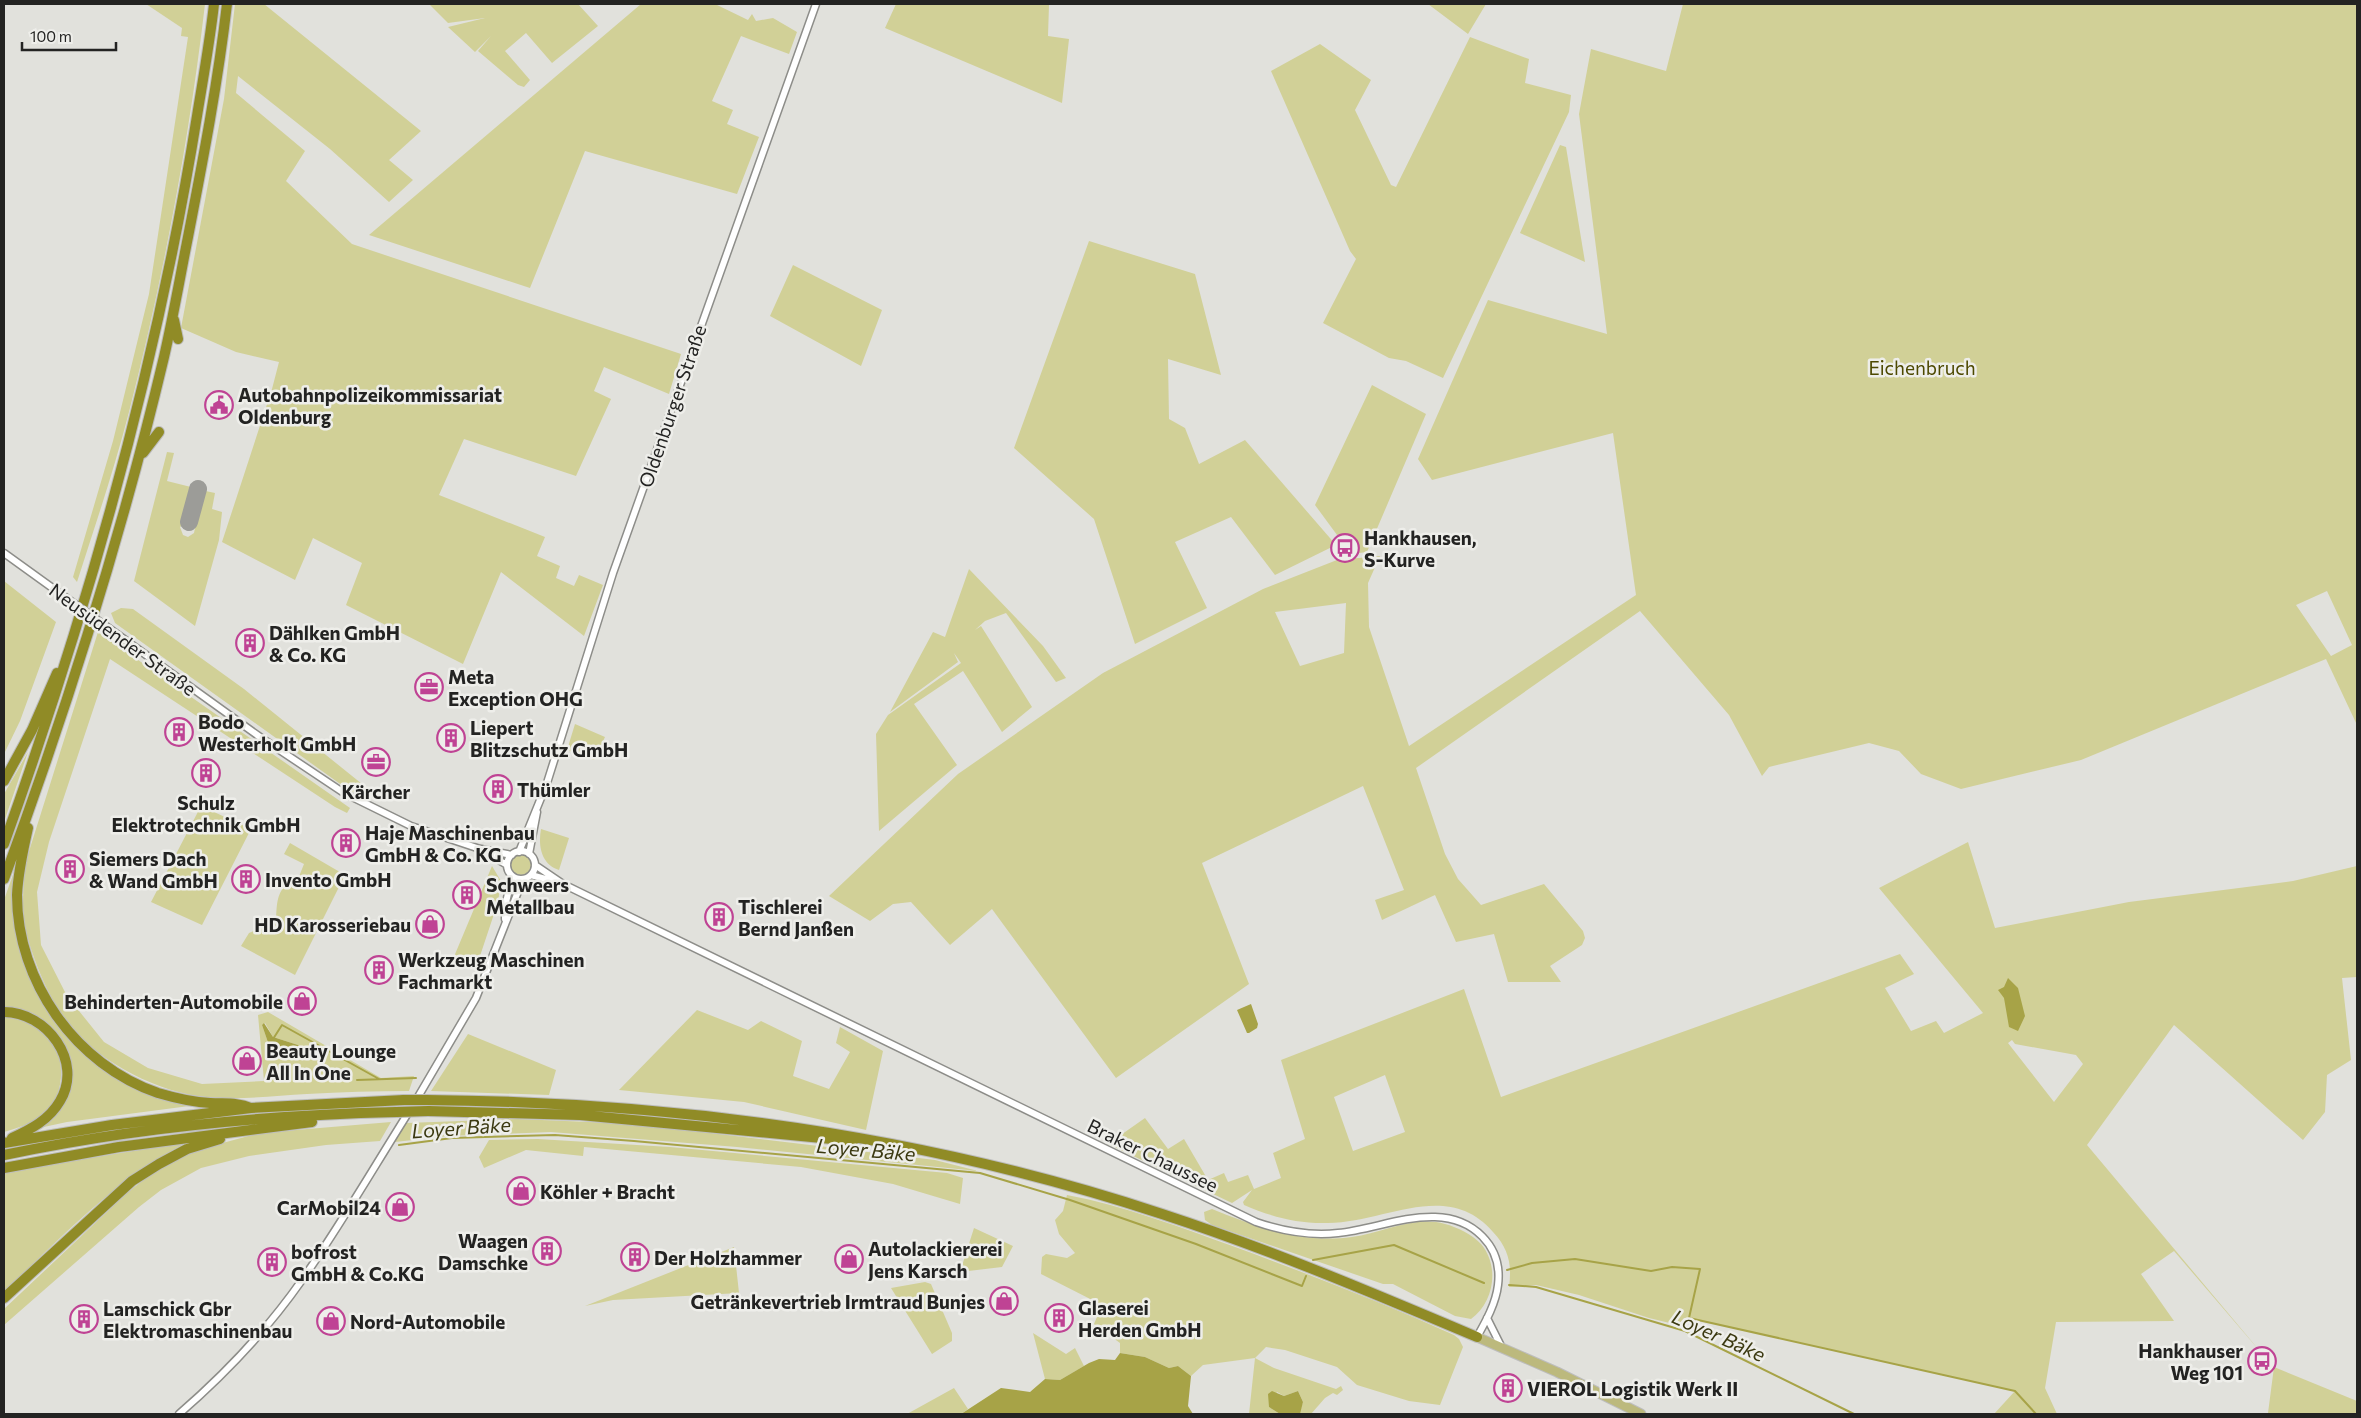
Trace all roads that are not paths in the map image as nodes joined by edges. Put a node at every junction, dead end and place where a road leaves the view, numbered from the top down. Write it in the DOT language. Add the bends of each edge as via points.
graph roads {
  1 [pos="214,4"];
  2 [pos="227,4"];
  3 [pos="816,4"];
  4 [pos="173,310"];
  5 [pos="178,339"];
  6 [pos="159,432"];
  7 [pos="138,462"];
  8 [pos="4,553"];
  9 [pos="66,660"];
  10 [pos="4,781"];
  11 [pos="36,792"];
  12 [pos="537,811"];
  13 [pos="4,844"];
  14 [pos="480,850"];
  15 [pos="519,852"];
  16 [pos="530,854"];
  17 [pos="512,855"];
  18 [pos="508,865"];
  19 [pos="535,866"];
  20 [pos="531,875"];
  21 [pos="512,876"];
  22 [pos="4,879"];
  23 [pos="523,879"];
  24 [pos="563,884"];
  25 [pos="505,920"];
  26 [pos="4,1012"];
  27 [pos="250,1108"];
  28 [pos="352,1113"];
  29 [pos="244,1131"];
  30 [pos="4,1143"];
  31 [pos="901,1146"];
  32 [pos="4,1155"];
  33 [pos="4,1168"];
  34 [pos="4,1298"];
  35 [pos="1487,1318"];
  36 [pos="1477,1337"];
  37 [pos="1502,1348"];
  38 [pos="178,1414"];
  39 [pos="1642,1414"];
  1 -- 9 [label="highway" via="185,191 151,353 106,528"];
  2 -- 4 [label="highway"];
  3 -- 12 [label="street, Oldenburger Straße" via="613,573"];
  4 -- 5 [label="highway"];
  4 -- 7 [label="highway"];
  6 -- 7 [label="highway"];
  7 -- 11 [label="highway" via="89,629"];
  8 -- 14 [label="street, Neusüdender Straße, bridge" via="260,737 344,793 411,826"];
  9 -- 10 [label="highway"];
  9 -- 13 [label="highway"];
  11 -- 22 [label="highway"];
  11 -- 27 [label="highway" via="19,873 18,910 24,949 47,1002 80,1044 132,1082 182,1099 239,1103"];
  12 -- 15 [label="street, Oldenburger Straße"];
  12 -- 16 [label="street, Oldenburger Straße"];
  14 -- 17 [label="street, Neusüdender Straße"];
  14 -- 18 [label="street, Neusüdender Straße"];
  15 -- 16 [label="street"];
  15 -- 17 [label="street"];
  16 -- 19 [label="street"];
  17 -- 18 [label="street"];
  18 -- 21 [label="street"];
  19 -- 20 [label="street"];
  19 -- 24 [label="street, Braker Chaussee"];
  20 -- 23 [label="street"];
  20 -- 24 [label="street, Braker Chaussee"];
  21 -- 23 [label="street"];
  21 -- 25 [label="street"];
  23 -- 25 [label="street"];
  24 -- 35 [label="street, Braker Chaussee" via="1256,1222 1281,1230 1311,1233 1349,1231 1424,1217 1444,1217 1466,1224 1484,1237 1494,1250 1498,1264 1498,1285"];
  25 -- 38 [label="street" via="491,965 467,1016 321,1252 264,1328 221,1375"];
  26 -- 30 [label="highway" via="28,1016 52,1033 62,1049 67,1081 63,1095 40,1124"];
  27 -- 30 [label="highway" via="112,1125"];
  27 -- 31 [label="highway, bridge" via="404,1100 579,1104 651,1109 833,1132"];
  28 -- 29 [label="highway" via="320,1121"];
  28 -- 31 [label="highway, bridge" via="580,1114"];
  28 -- 32 [label="highway" via="177,1128"];
  29 -- 33 [label="highway" via="119,1147"];
  29 -- 34 [label="highway" via="187,1149 132,1181"];
  31 -- 36 [label="highway" via="1024,1174 1161,1213 1312,1269"];
  35 -- 36 [label="street, Braker Chaussee"];
  35 -- 37 [label="street"];
  36 -- 37 [label="main road"];
  37 -- 39 [label="main road"];
}
